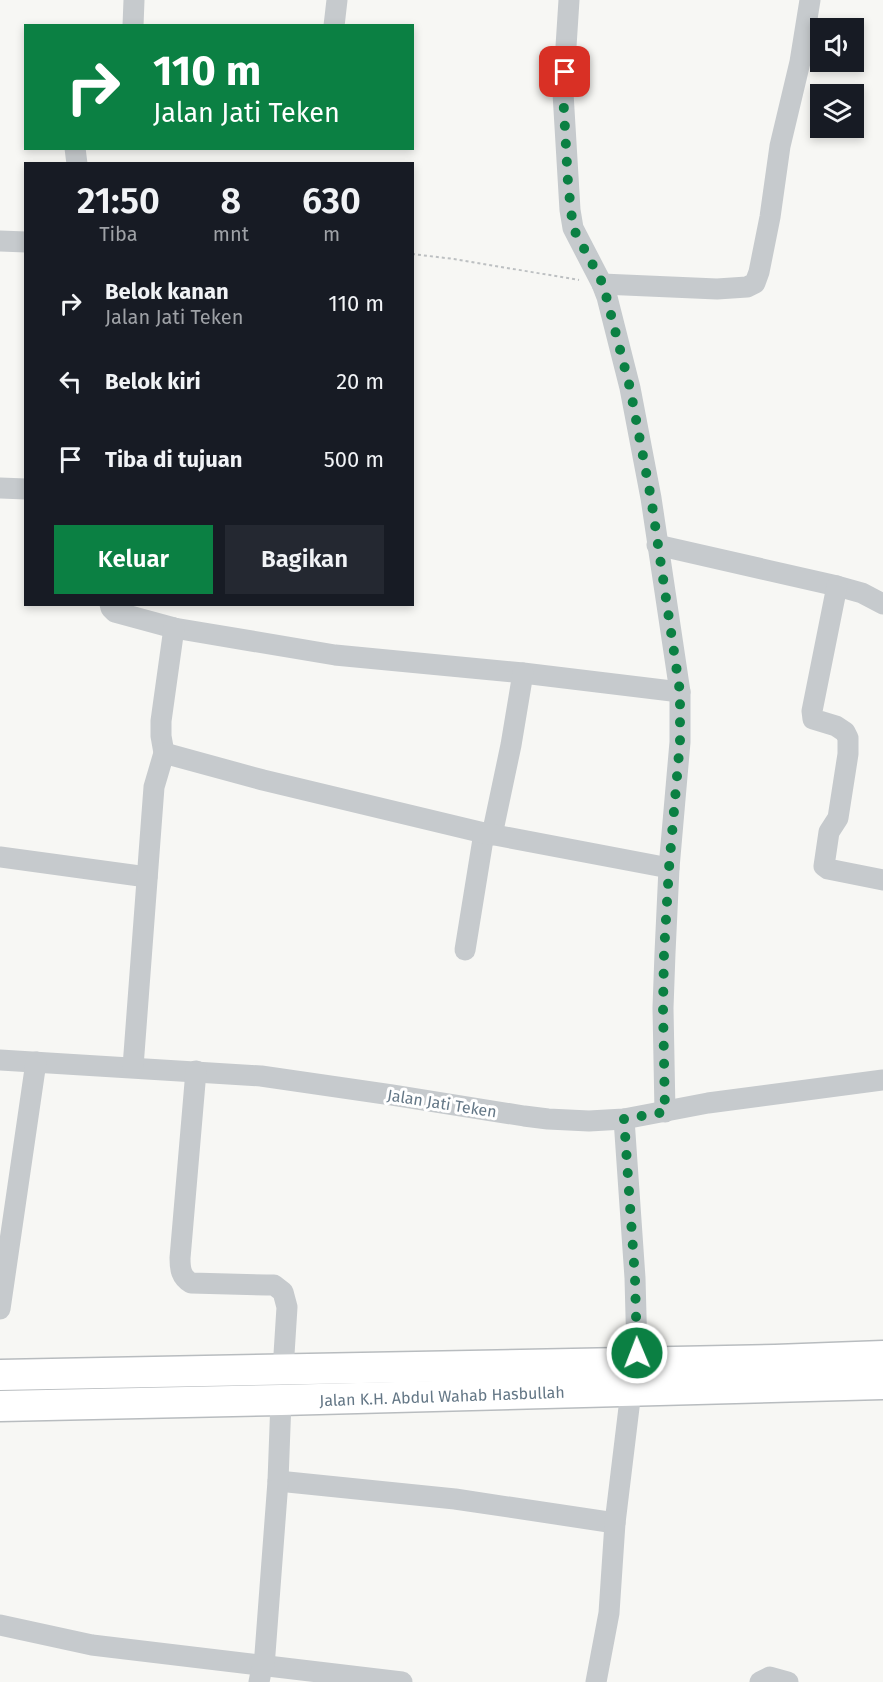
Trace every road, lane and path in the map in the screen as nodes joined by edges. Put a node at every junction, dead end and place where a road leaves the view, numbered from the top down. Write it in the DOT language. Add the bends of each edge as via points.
graph roads {
  1 [pos="134,0"];
  2 [pos="337,0"];
  3 [pos="569,0"];
  4 [pos="810,0"];
  5 [pos="133,24"];
  6 [pos="334,24"];
  7 [pos="0,242"];
  8 [pos="24,242"];
  9 [pos="414,254"];
  10 [pos="603,284"];
  11 [pos="0,488"];
  12 [pos="24,489"];
  13 [pos="657,545"];
  14 [pos="837,586"];
  15 [pos="883,604"];
  16 [pos="110,606"];
  17 [pos="174,628"];
  18 [pos="523,674"];
  19 [pos="680,692"];
  20 [pos="164,753"];
  21 [pos="488,834"];
  22 [pos="0,856"];
  23 [pos="669,868"];
  24 [pos="147,877"];
  25 [pos="883,880"];
  26 [pos="465,950"];
  27 [pos="0,1060"];
  28 [pos="36,1062"];
  29 [pos="133,1068"];
  30 [pos="196,1071"];
  31 [pos="883,1080"];
  32 [pos="665,1112"];
  33 [pos="624,1119"];
  34 [pos="0,1309"];
  35 [pos="883,1356"];
  36 [pos="813,1359"];
  37 [pos="283,1370"];
  38 [pos="627,1372"];
  39 [pos="0,1375"];
  40 [pos="883,1376"];
  41 [pos="883,1384"];
  42 [pos="281,1400"];
  43 [pos="0,1406"];
  44 [pos="278,1481"];
  45 [pos="615,1523"];
  46 [pos="0,1625"];
  47 [pos="261,1674"];
  48 [pos="402,1682"];
  49 [pos="596,1682"];
  50 [pos="760,1682"];
  51 [pos="788,1682"];
  1 -- 5 [label="street"];
  2 -- 6 [label="street"];
  3 -- 10 [label="street" via="563,93 570,210 573,228"];
  4 -- 10 [label="street" via="780,146 771,217 755,283 717,289"];
  7 -- 8 [label="street"];
  9 -- 10 [label="path"];
  10 -- 13 [label="street" via="630,388"];
  11 -- 12 [label="street"];
  13 -- 14 [label="street"];
  13 -- 19 [label="street"];
  14 -- 15 [label="street" via="862,592"];
  14 -- 25 [label="street" via="812,711 813,719 836,726 848,738 838,818 829,832 824,866"];
  16 -- 17 [label="street" via="115,612"];
  17 -- 18 [label="street" via="335,655"];
  17 -- 20 [label="street" via="161,721"];
  18 -- 19 [label="street"];
  18 -- 21 [label="street" via="511,745"];
  19 -- 23 [label="street" via="680,742"];
  20 -- 21 [label="street"];
  20 -- 24 [label="street" via="154,788"];
  21 -- 23 [label="street"];
  21 -- 26 [label="street"];
  22 -- 24 [label="street"];
  23 -- 32 [label="street" via="663,1008"];
  24 -- 29 [label="street"];
  27 -- 28 [label="street, Jalan Jati Teken"];
  28 -- 29 [label="street, Jalan Jati Teken"];
  28 -- 34 [label="street"];
  29 -- 30 [label="street, Jalan Jati Teken"];
  30 -- 33 [label="street, Jalan Jati Teken" via="284,1079 548,1119"];
  30 -- 37 [label="street" via="181,1273 191,1283 266,1285 283,1292 287,1307"];
  31 -- 32 [label="street, Jalan Jati Teken"];
  32 -- 33 [label="street, Jalan Jati Teken"];
  33 -- 38 [label="street" via="637,1353"];
  35 -- 36 [label="highway, Jalan K.H. Abdul Wahab Hasbullah"];
  36 -- 38 [label="highway, Jalan K.H. Abdul Wahab Hasbullah"];
  36 -- 40 [label="highway" via="805,1375 814,1379"];
  37 -- 38 [label="highway, Jalan K.H. Abdul Wahab Hasbullah"];
  37 -- 39 [label="highway, Jalan K.H. Abdul Wahab Hasbullah"];
  38 -- 41 [label="highway, Jalan K.H. Abdul Wahab Hasbullah" via="780,1387"];
  38 -- 42 [label="highway, Jalan K.H. Abdul Wahab Hasbullah"];
  38 -- 45 [label="street"];
  42 -- 43 [label="highway, Jalan K.H. Abdul Wahab Hasbullah"];
  42 -- 44 [label="street"];
  44 -- 45 [label="street" via="455,1499"];
  44 -- 47 [label="street"];
  45 -- 49 [label="street" via="609,1613"];
  46 -- 47 [label="street"];
  47 -- 48 [label="street"];
  50 -- 51 [label="street" via="770,1677"];
}
